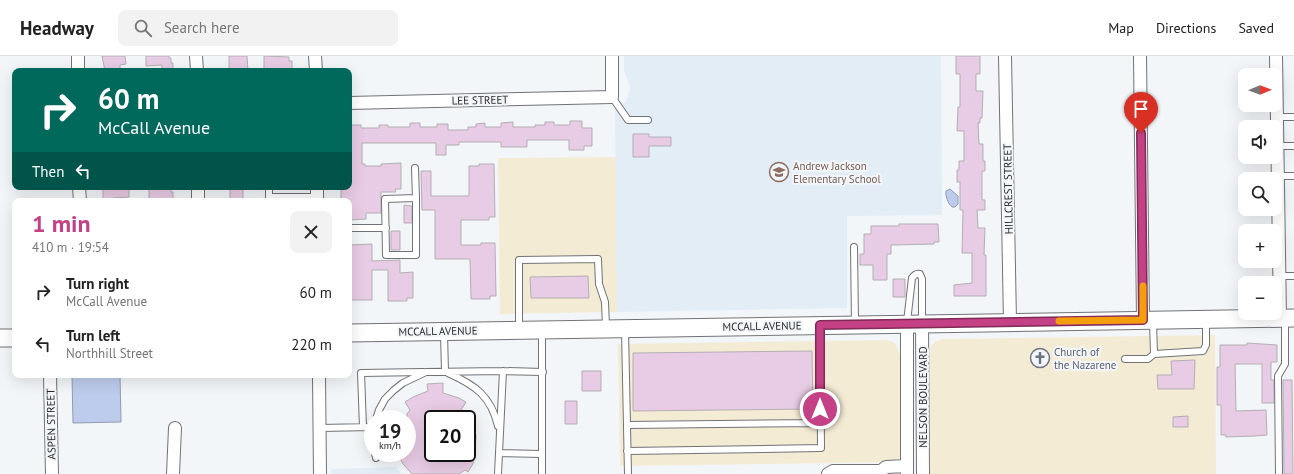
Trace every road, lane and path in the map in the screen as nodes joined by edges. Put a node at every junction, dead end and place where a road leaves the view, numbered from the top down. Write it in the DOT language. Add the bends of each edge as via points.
graph roads {
  1 [pos="78,56"];
  2 [pos="196,56"];
  3 [pos="315,56"];
  4 [pos="612,56"];
  5 [pos="1005,56"];
  6 [pos="1140,56"];
  7 [pos="1276,56"];
  8 [pos="78,68"];
  9 [pos="197,68"];
  10 [pos="316,68"];
  11 [pos="612,97"];
  12 [pos="352,103"];
  13 [pos="1277,117"];
  14 [pos="1294,117"];
  15 [pos="648,120"];
  16 [pos="1282,146"];
  17 [pos="1294,146"];
  18 [pos="415,168"];
  19 [pos="1282,176"];
  20 [pos="1294,176"];
  21 [pos="269,190"];
  22 [pos="317,195"];
  23 [pos="416,198"];
  24 [pos="1278,216"];
  25 [pos="352,228"];
  26 [pos="386,228"];
  27 [pos="854,247"];
  28 [pos="1279,276"];
  29 [pos="1282,276"];
  30 [pos="1294,276"];
  31 [pos="1282,294"];
  32 [pos="1286,318"];
  33 [pos="1206,319"];
  34 [pos="1148,320"];
  35 [pos="1010,322"];
  36 [pos="915,324"];
  37 [pos="820,325"];
  38 [pos="855,325"];
  39 [pos="519,329"];
  40 [pos="542,329"];
  41 [pos="606,329"];
  42 [pos="625,329"];
  43 [pos="444,331"];
  44 [pos="352,333"];
  45 [pos="0,338"];
  46 [pos="12,338"];
  47 [pos="1154,354"];
  48 [pos="1125,359"];
  49 [pos="503,371"];
  50 [pos="426,372"];
  51 [pos="445,372"];
  52 [pos="543,372"];
  53 [pos="50,378"];
  54 [pos="319,378"];
  55 [pos="379,410"];
  56 [pos="821,423"];
  57 [pos="627,425"];
  58 [pos="363,427"];
  59 [pos="175,428"];
  60 [pos="320,428"];
  61 [pos="500,440"];
  62 [pos="627,451"];
  63 [pos="499,453"];
  64 [pos="542,454"];
  65 [pos="907,470"];
  66 [pos="883,472"];
  67 [pos="923,472"];
  68 [pos="849,473"];
  69 [pos="52,474"];
  70 [pos="173,474"];
  71 [pos="320,474"];
  72 [pos="498,474"];
  73 [pos="542,474"];
  74 [pos="628,474"];
  75 [pos="828,474"];
  76 [pos="1278,474"];
  1 -- 8 [label="street"];
  2 -- 9 [label="street"];
  3 -- 10 [label="street"];
  4 -- 11 [label="street"];
  5 -- 35 [label="street, HILLCREST STREET"];
  6 -- 34 [label="street"];
  7 -- 13 [label="street"];
  11 -- 12 [label="street, LEE STREET"];
  11 -- 15 [label="lane" via="628,120"];
  13 -- 14 [label="lane"];
  16 -- 17 [label="lane"];
  18 -- 23 [label="lane"];
  19 -- 20 [label="lane"];
  21 -- 22 [label="lane" via="269,197"];
  23 -- 26 [label="lane" via="386,199"];
  23 -- 26 [label="lane" via="416,255 386,255"];
  24 -- 28 [label="street"];
  25 -- 26 [label="lane"];
  27 -- 38 [label="lane"];
  29 -- 30 [label="lane"];
  31 -- 32 [label="street"];
  32 -- 33 [label="main road, MCCALL AVENUE"];
  32 -- 76 [label="lane" via="1285,364 1278,376"];
  33 -- 34 [label="main road, MCCALL AVENUE"];
  33 -- 47 [label="lane" via="1206,344 1203,351"];
  34 -- 35 [label="main road, MCCALL AVENUE"];
  34 -- 47 [label="lane"];
  35 -- 36 [label="main road, MCCALL AVENUE"];
  36 -- 36 [label="lane" via="922,279 920,274 912,278"];
  36 -- 38 [label="main road, MCCALL AVENUE"];
  36 -- 65 [label="street, NELSON BOULEVARD"];
  36 -- 67 [label="street, NELSON BOULEVARD"];
  37 -- 38 [label="main road, MCCALL AVENUE"];
  37 -- 42 [label="main road, MCCALL AVENUE"];
  37 -- 56 [label="lane"];
  39 -- 40 [label="main road, MCCALL AVENUE"];
  39 -- 41 [label="lane" via="518,260 598,258 599,284 605,302"];
  39 -- 43 [label="main road, MCCALL AVENUE"];
  40 -- 41 [label="main road, MCCALL AVENUE"];
  40 -- 52 [label="lane"];
  41 -- 42 [label="main road, MCCALL AVENUE"];
  42 -- 57 [label="lane"];
  43 -- 44 [label="main road, MCCALL AVENUE"];
  43 -- 51 [label="lane"];
  45 -- 46 [label="main road"];
  47 -- 48 [label="lane" via="1148,358"];
  49 -- 51 [label="lane"];
  49 -- 52 [label="lane"];
  49 -- 61 [label="lane"];
  50 -- 51 [label="lane"];
  50 -- 55 [label="lane" via="394,390"];
  50 -- 58 [label="lane" via="362,373"];
  51 -- 61 [label="lane" via="468,383 483,394 496,416"];
  52 -- 64 [label="lane"];
  53 -- 69 [label="street, ASPEN STREET"];
  54 -- 60 [label="street"];
  56 -- 57 [label="lane"];
  56 -- 62 [label="lane" via="821,448"];
  57 -- 62 [label="lane"];
  58 -- 60 [label="lane"];
  59 -- 70 [label="street"];
  60 -- 71 [label="street"];
  61 -- 63 [label="lane"];
  62 -- 74 [label="lane"];
  63 -- 64 [label="lane"];
  63 -- 72 [label="lane"];
  64 -- 73 [label="lane"];
  65 -- 66 [label="street" via="886,467"];
  65 -- 67 [label="street, NELSON BOULEVARD"];
  66 -- 68 [label="street"];
  68 -- 75 [label="street" via="833,471"];
}
